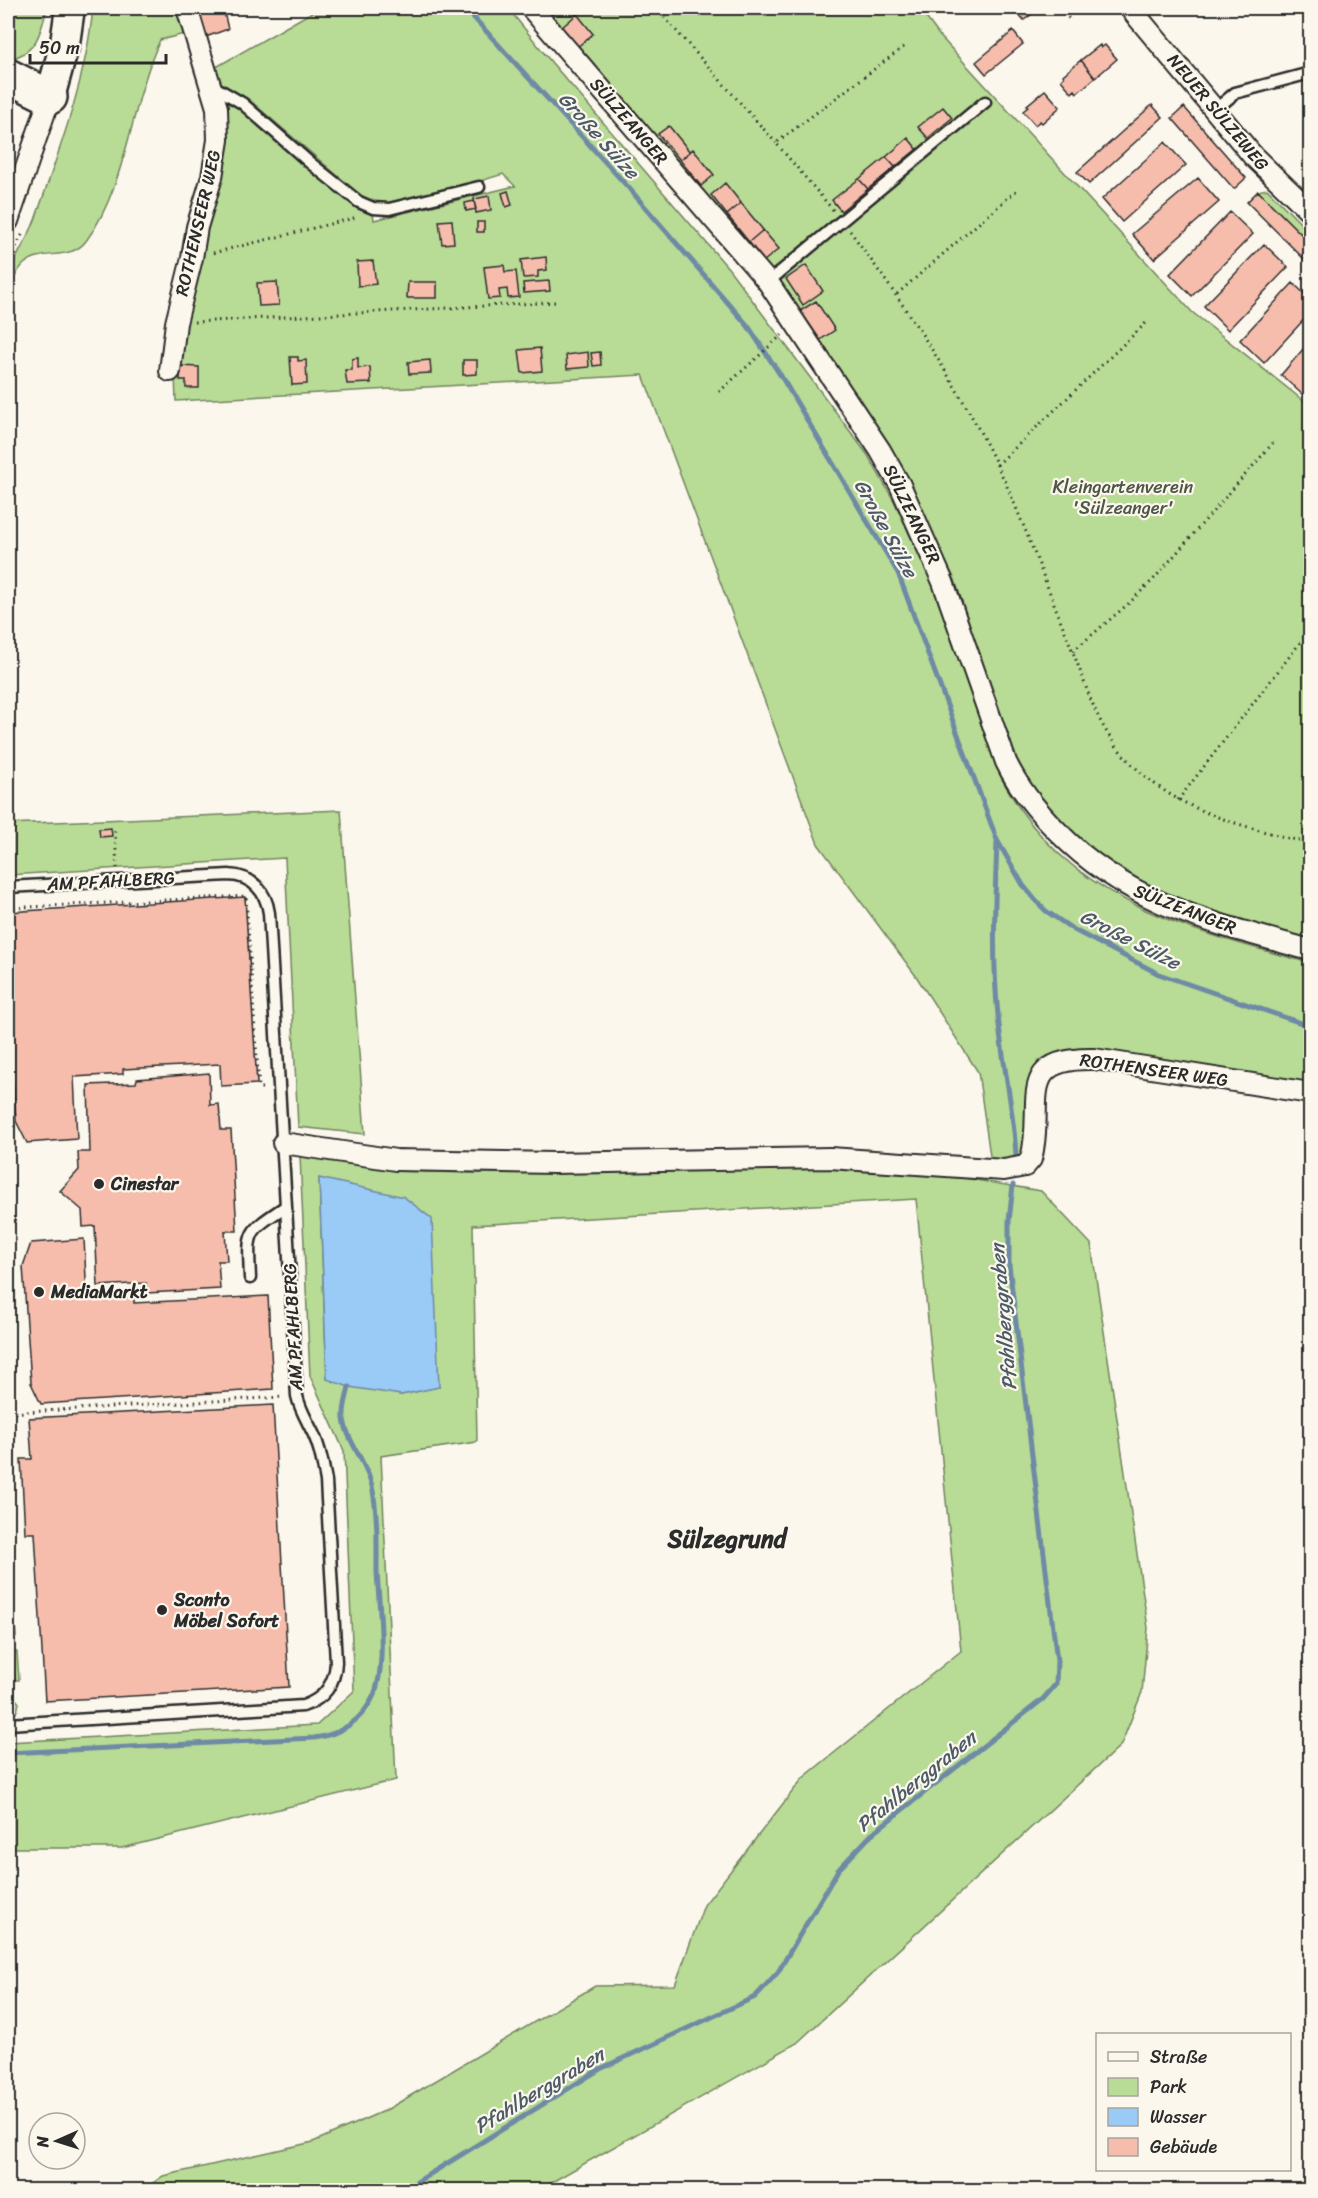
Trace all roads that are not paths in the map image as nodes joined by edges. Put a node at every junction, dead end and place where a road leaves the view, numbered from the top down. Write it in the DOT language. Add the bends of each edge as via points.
graph roads {
  1 [pos="70,8"];
  2 [pos="187,8"];
  3 [pos="531,8"];
  4 [pos="1130,8"];
  5 [pos="1311,73"];
  6 [pos="8,76"];
  7 [pos="207,79"];
  8 [pos="50,97"];
  9 [pos="8,101"];
  10 [pos="985,102"];
  11 [pos="1216,109"];
  12 [pos="479,187"];
  13 [pos="1311,211"];
  14 [pos="8,221"];
  15 [pos="768,282"];
  16 [pos="170,371"];
  17 [pos="8,886"];
  18 [pos="1311,950"];
  19 [pos="1311,1093"];
  20 [pos="283,1143"];
  21 [pos="286,1206"];
  22 [pos="250,1278"];
  23 [pos="8,1724"];
  1 -- 8 [label="street"];
  2 -- 7 [label="street, ROTHENSEER WEG"];
  3 -- 15 [label="street, SÜLZEANGER"];
  4 -- 11 [label="street, NEUER SÜLZEWEG"];
  5 -- 11 [label="lane" via="1235,93"];
  6 -- 8 [label="highway"];
  7 -- 12 [label="lane" via="242,103 358,202 379,209 397,208"];
  7 -- 16 [label="street, ROTHENSEER WEG" via="217,108 218,140 176,323"];
  8 -- 9 [label="highway"];
  8 -- 14 [label="street"];
  10 -- 15 [label="lane"];
  11 -- 13 [label="street, NEUER SÜLZEWEG" via="1253,156"];
  15 -- 18 [label="street, SÜLZEANGER" via="900,485 943,582 1006,762 1026,797 1076,850 1124,885 1199,918"];
  17 -- 20 [label="lane, AM PFAHLBERG" via="229,874 256,885 264,895 269,913"];
  19 -- 20 [label="street, ROTHENSEER WEG" via="1094,1059 1057,1062 1047,1068 1040,1080 1031,1159 1024,1166 1008,1170 830,1158 554,1163 407,1161"];
  20 -- 21 [label="lane, AM PFAHLBERG"];
  21 -- 22 [label="lane" via="250,1236"];
  21 -- 23 [label="lane, AM PFAHLBERG" via="297,1396 318,1445 326,1481 336,1662 334,1678 326,1693 312,1703 292,1707"];
}
